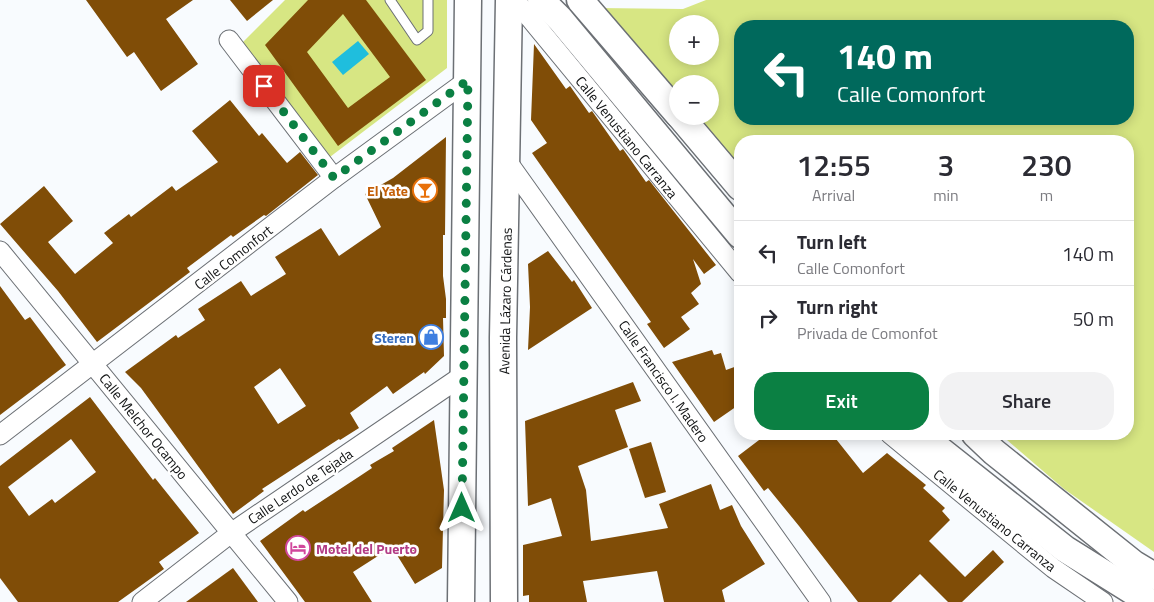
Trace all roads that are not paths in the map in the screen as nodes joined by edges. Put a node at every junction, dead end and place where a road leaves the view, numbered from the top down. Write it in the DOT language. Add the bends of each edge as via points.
graph roads {
  1 [pos="390,0"];
  2 [pos="428,0"];
  3 [pos="468,0"];
  4 [pos="509,0"];
  5 [pos="516,0"];
  6 [pos="541,0"];
  7 [pos="572,8"];
  8 [pos="229,40"];
  9 [pos="468,80"];
  10 [pos="669,105"];
  11 [pos="687,125"];
  12 [pos="507,161"];
  13 [pos="334,178"];
  14 [pos="734,180"];
  15 [pos="734,226"];
  16 [pos="0,251"];
  17 [pos="734,266"];
  18 [pos="464,338"];
  19 [pos="503,338"];
  20 [pos="93,365"];
  21 [pos="462,376"];
  22 [pos="0,435"];
  23 [pos="897,440"];
  24 [pos="929,440"];
  25 [pos="981,440"];
  26 [pos="231,533"];
  27 [pos="1154,576"];
  28 [pos="142,602"];
  29 [pos="288,602"];
  30 [pos="461,602"];
  31 [pos="504,602"];
  32 [pos="821,602"];
  33 [pos="1104,602"];
  34 [pos="1150,602"];
  1 -- 2 [label="lane" via="417,40 428,31"];
  3 -- 9 [label="main road"];
  4 -- 12 [label="main road, Avenida Lázaro Cárdenas"];
  5 -- 17 [label="street, Calle Venustiano Carranza"];
  6 -- 7 [label="main road"];
  7 -- 10 [label="main road"];
  7 -- 15 [label="main road"];
  8 -- 13 [label="street"];
  9 -- 13 [label="street, Calle Comonfort"];
  9 -- 18 [label="main road"];
  11 -- 14 [label="main road"];
  12 -- 19 [label="main road, Avenida Lázaro Cárdenas"];
  12 -- 32 [label="street, Calle Francisco I. Madero"];
  13 -- 20 [label="street, Calle Comonfort"];
  16 -- 20 [label="street, Calle Melchor Ocampo"];
  18 -- 19 [label="main road"];
  18 -- 21 [label="main road"];
  19 -- 31 [label="main road, Avenida Lázaro Cárdenas"];
  20 -- 22 [label="street, Calle Comonfort"];
  20 -- 26 [label="street, Calle Melchor Ocampo"];
  21 -- 26 [label="street, Calle Lerdo de Tejada"];
  21 -- 30 [label="main road"];
  23 -- 33 [label="street, Calle Venustiano Carranza" via="1053,568"];
  24 -- 34 [label="main road" via="1065,549"];
  25 -- 27 [label="main road" via="1118,551"];
  26 -- 28 [label="street, Calle Lerdo de Tejada"];
  26 -- 29 [label="street, Calle Melchor Ocampo"];
}
